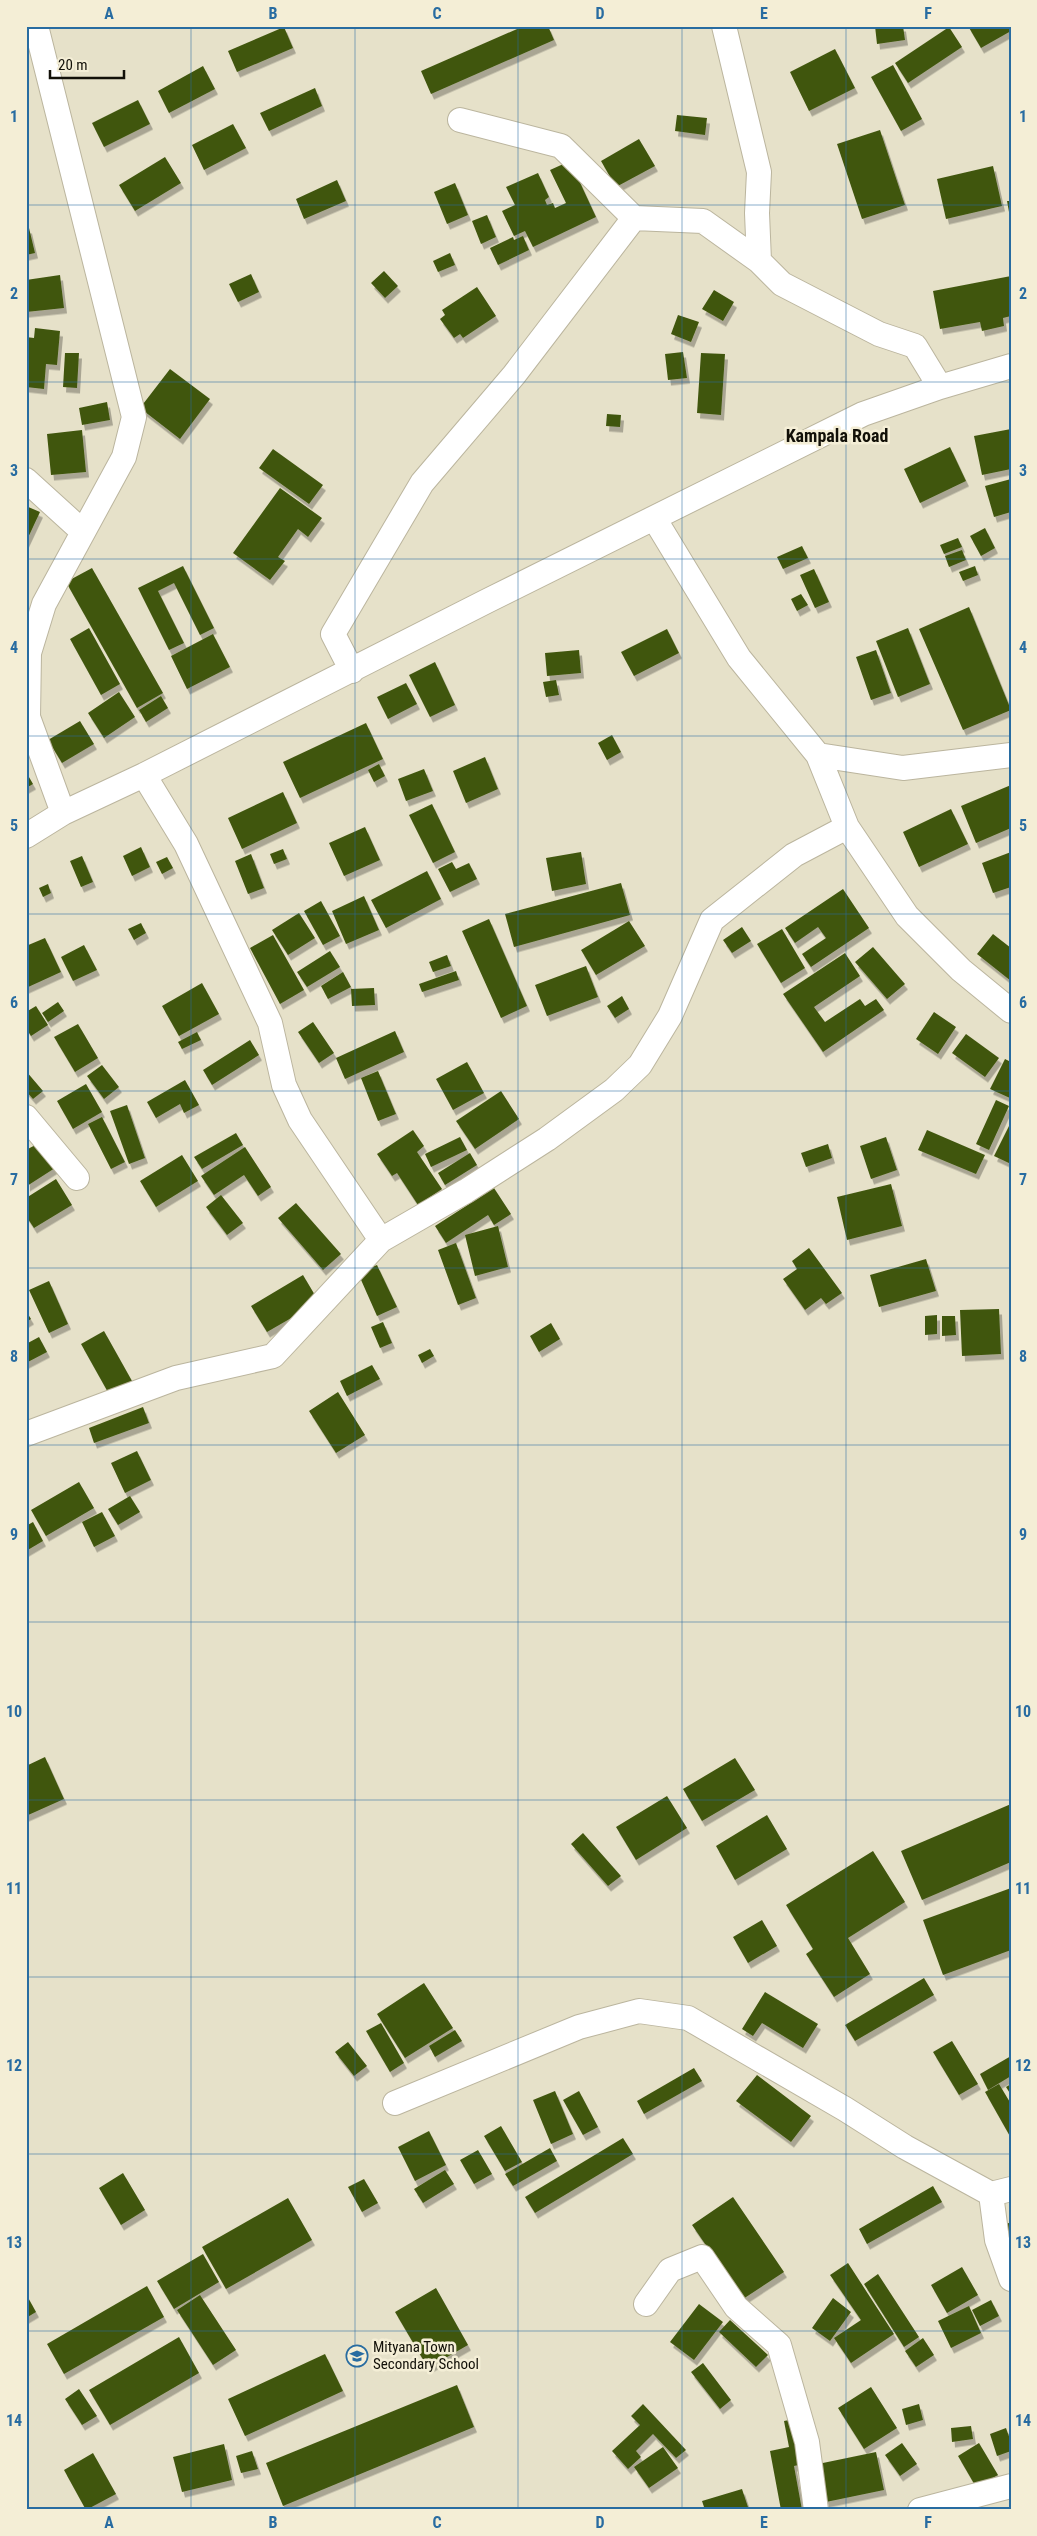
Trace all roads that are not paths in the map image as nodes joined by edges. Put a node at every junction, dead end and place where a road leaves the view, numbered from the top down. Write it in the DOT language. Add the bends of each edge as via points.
graph roads {
  1 [pos="36,26"];
  2 [pos="724,26"];
  3 [pos="460,120"];
  4 [pos="634,218"];
  5 [pos="760,261"];
  6 [pos="1011,366"];
  7 [pos="940,387"];
  8 [pos="26,480"];
  9 [pos="654,518"];
  10 [pos="82,531"];
  11 [pos="352,671"];
  12 [pos="818,755"];
  13 [pos="1011,755"];
  14 [pos="144,775"];
  15 [pos="63,813"];
  16 [pos="847,826"];
  17 [pos="26,836"];
  18 [pos="1011,1011"];
  19 [pos="26,1118"];
  20 [pos="77,1178"];
  21 [pos="381,1240"];
  22 [pos="26,1434"];
  23 [pos="395,2103"];
  24 [pos="1001,2192"];
  25 [pos="1011,2279"];
  26 [pos="646,2304"];
  27 [pos="1011,2486"];
  28 [pos="816,2510"];
  29 [pos="920,2510"];
  1 -- 10 [label="street" via="134,417 124,457"];
  2 -- 5 [label="street" via="760,172 757,213"];
  3 -- 4 [label="street" via="561,146"];
  4 -- 5 [label="street" via="703,221"];
  4 -- 11 [label="street" via="514,375 422,482 333,634"];
  5 -- 7 [label="street" via="782,284 879,334 915,346"];
  6 -- 7 [label="street"];
  7 -- 9 [label="street" via="863,414"];
  8 -- 10 [label="street"];
  9 -- 11 [label="street"];
  9 -- 12 [label="street" via="739,658"];
  10 -- 15 [label="street" via="44,604 29,653 28,717"];
  11 -- 14 [label="street"];
  12 -- 13 [label="street" via="903,768"];
  12 -- 16 [label="street"];
  14 -- 15 [label="street"];
  14 -- 21 [label="street" via="186,844 270,1023 284,1085 300,1120"];
  15 -- 17 [label="street"];
  16 -- 18 [label="street" via="907,916 961,970"];
  16 -- 21 [label="street" via="794,855 712,920 670,1016 640,1065 614,1090 466,1191"];
  19 -- 20 [label="street"];
  21 -- 22 [label="street" via="273,1356 176,1378"];
  23 -- 24 [label="street" via="579,2027 640,2010 688,2018 845,2109 904,2148"];
  24 -- 25 [label="street" via="997,2240"];
  26 -- 28 [label="street" via="670,2270 702,2257 736,2307 779,2346 807,2442"];
  27 -- 29 [label="street"];
}
